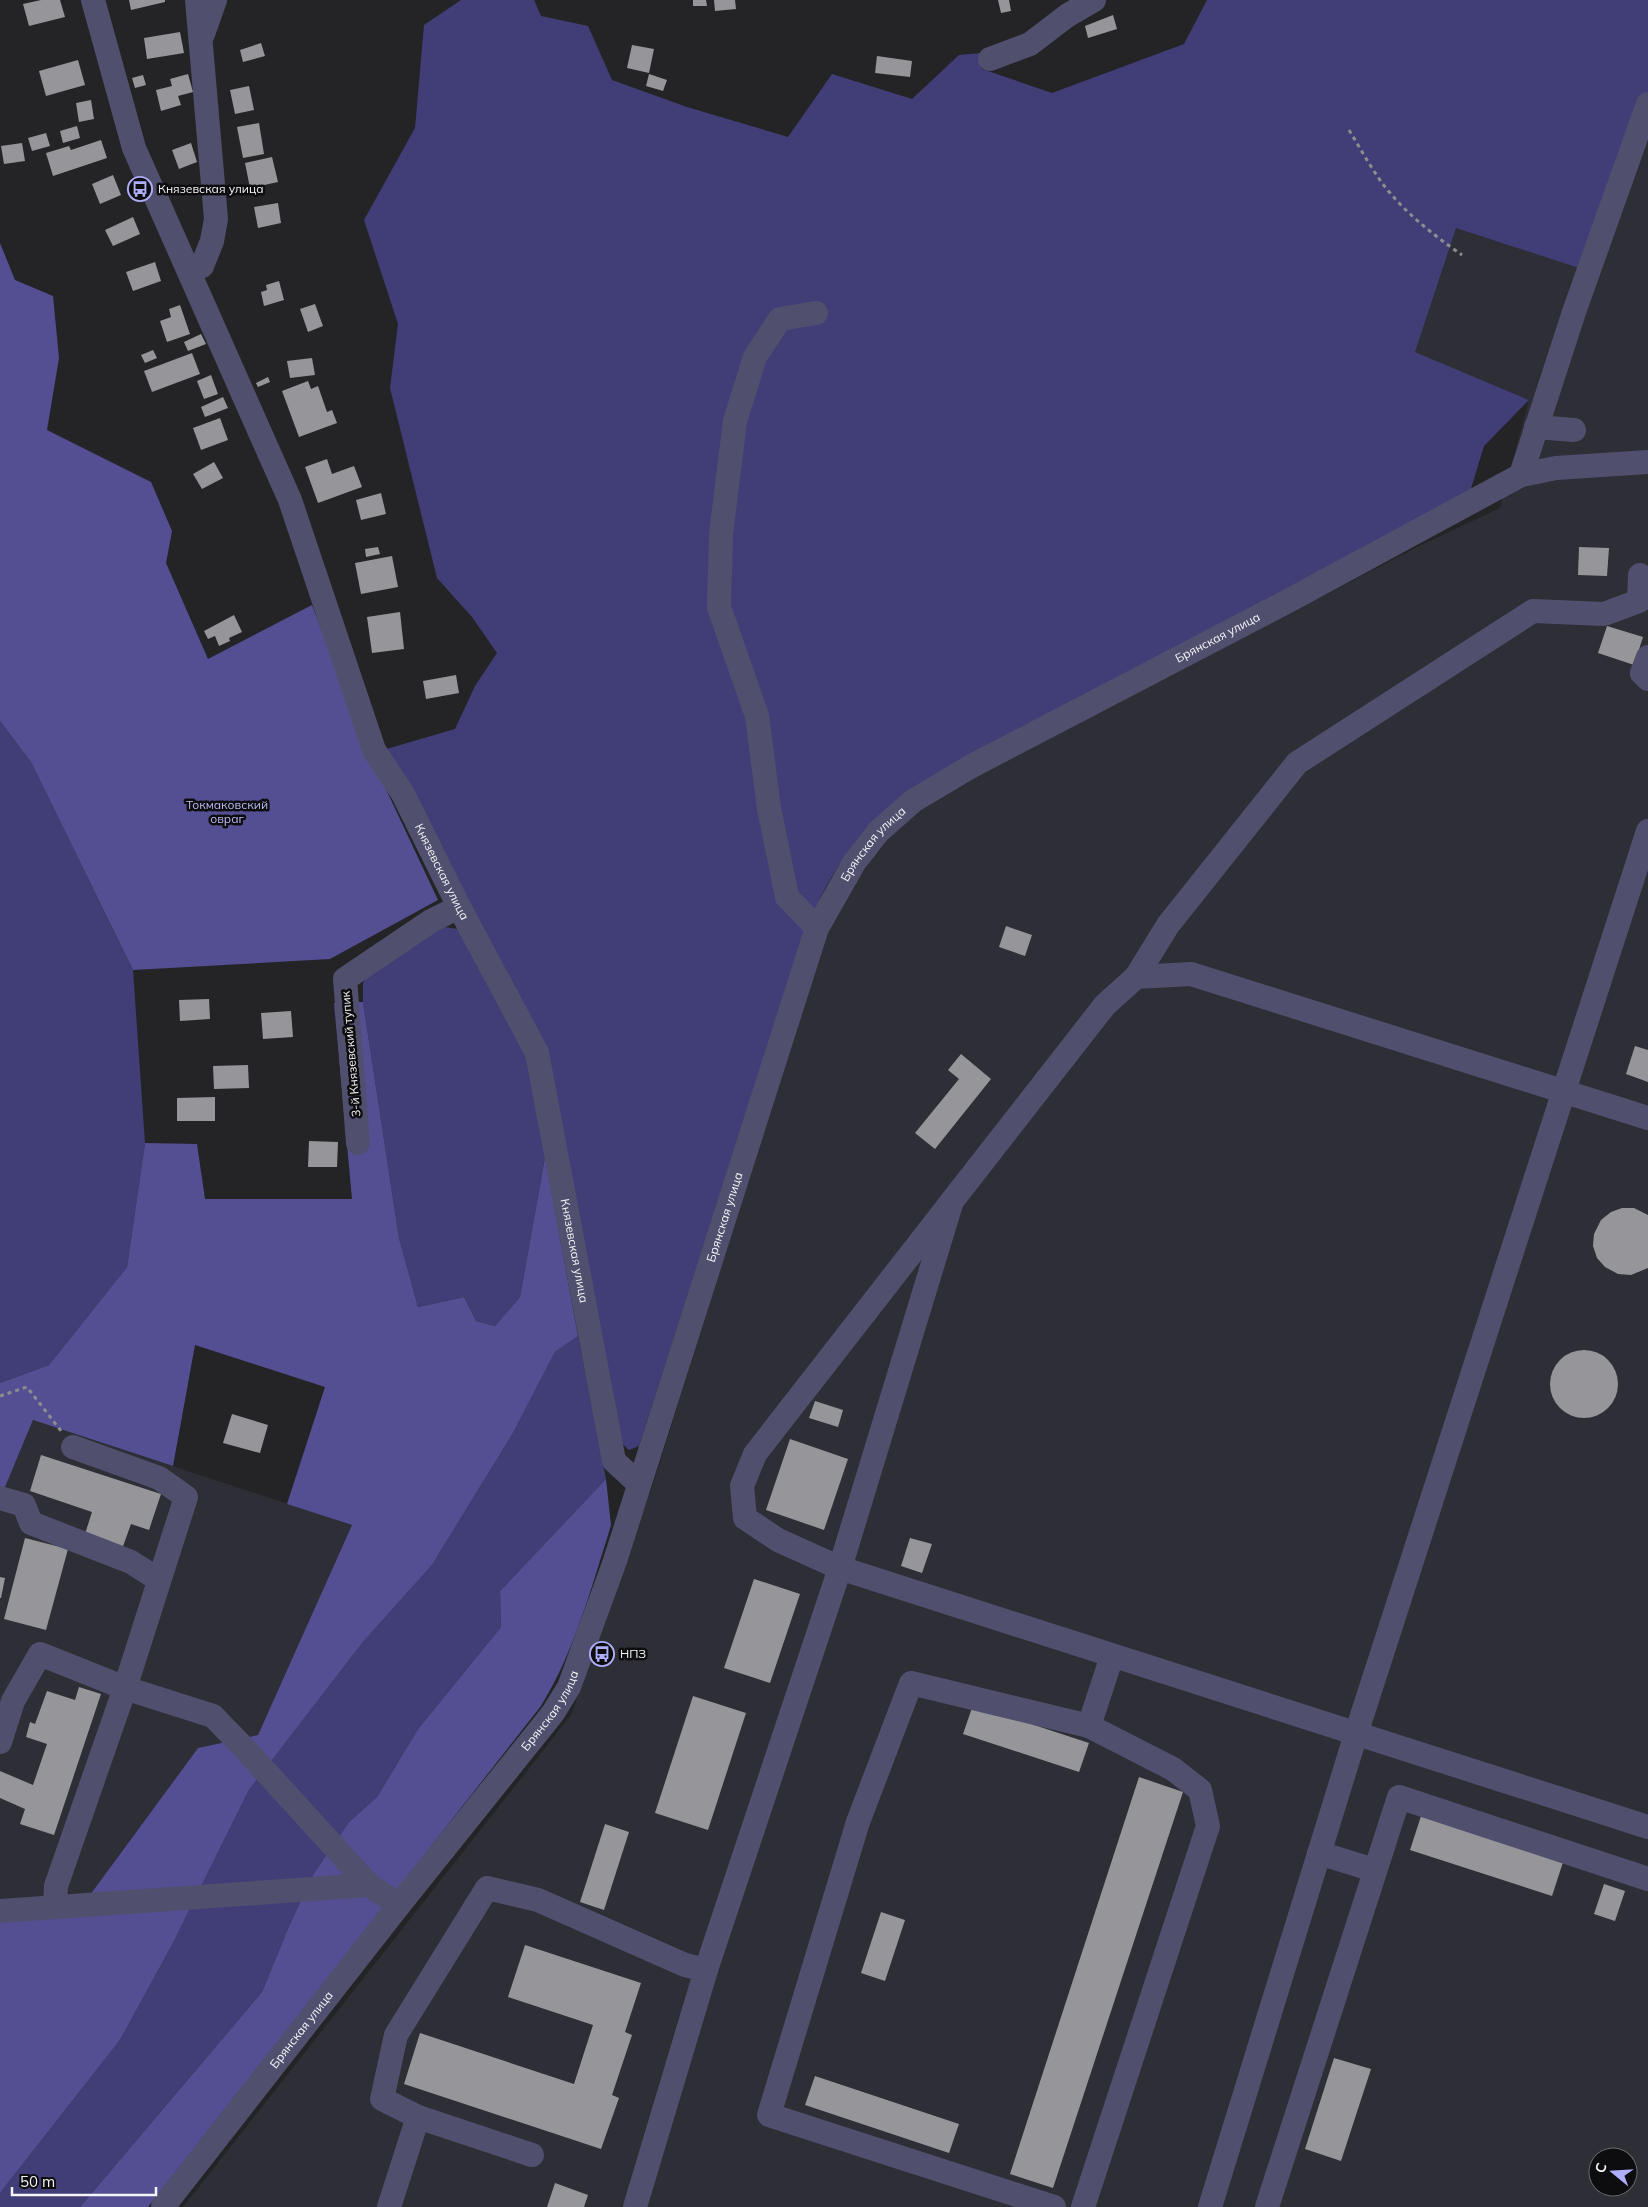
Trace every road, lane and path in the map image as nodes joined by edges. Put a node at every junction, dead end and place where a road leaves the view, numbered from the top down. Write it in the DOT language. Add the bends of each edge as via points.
graph roads {
  1 [pos="93,0"];
  2 [pos="197,0"];
  3 [pos="216,0"];
  4 [pos="1094,0"];
  5 [pos="201,38"];
  6 [pos="990,59"];
  7 [pos="1648,104"];
  8 [pos="1349,130"];
  9 [pos="1462,255"];
  10 [pos="189,272"];
  11 [pos="816,313"];
  12 [pos="1536,428"];
  13 [pos="1574,430"];
  14 [pos="1648,462"];
  15 [pos="1521,475"];
  16 [pos="1640,575"];
  17 [pos="1648,657"];
  18 [pos="1648,679"];
  19 [pos="1648,831"];
  20 [pos="459,907"];
  21 [pos="818,928"];
  22 [pos="1136,977"];
  23 [pos="1564,1092"];
  24 [pos="1648,1118"];
  25 [pos="358,1143"];
  26 [pos="952,1201"];
  27 [pos="0,1396"];
  28 [pos="73,1448"];
  29 [pos="639,1484"];
  30 [pos="0,1498"];
  31 [pos="840,1568"];
  32 [pos="159,1580"];
  33 [pos="1112,1656"];
  34 [pos="125,1688"];
  35 [pos="1089,1726"];
  36 [pos="1356,1734"];
  37 [pos="0,1742"];
  38 [pos="1648,1827"];
  39 [pos="1319,1853"];
  40 [pos="1374,1870"];
  41 [pos="1648,1879"];
  42 [pos="369,1885"];
  43 [pos="399,1905"];
  44 [pos="55,1907"];
  45 [pos="0,1911"];
  46 [pos="706,1970"];
  47 [pos="418,2117"];
  48 [pos="532,2155"];
  49 [pos="163,2207"];
  50 [pos="389,2207"];
  51 [pos="635,2207"];
  52 [pos="1054,2207"];
  53 [pos="1084,2207"];
  54 [pos="1210,2207"];
  55 [pos="1267,2207"];
  1 -- 10 [label="street, Князевская улица" via="134,148"];
  2 -- 5 [label="street"];
  3 -- 5 [label="street"];
  4 -- 6 [label="street" via="1030,44"];
  5 -- 10 [label="street" via="216,220 202,266"];
  7 -- 12 [label="street"];
  8 -- 9 [label="path" via="1382,183 1406,210 1430,233"];
  10 -- 20 [label="street, Князевская улица" via="290,500 374,750 403,794"];
  11 -- 21 [label="street" via="780,319 755,357 735,421 720,534 719,607 757,716 769,808 788,898"];
  12 -- 13 [label="street"];
  12 -- 15 [label="street"];
  14 -- 15 [label="street, Брянская улица" via="1556,468"];
  15 -- 21 [label="street, Брянская улица" via="970,767 913,801 878,832 854,862"];
  16 -- 22 [label="street" via="1639,601 1604,614 1533,611 1297,763 1168,926"];
  17 -- 18 [label="street" via="1642,673"];
  19 -- 23 [label="street"];
  20 -- 25 [label="street, 3-й Князевский тупик" via="431,921 345,979"];
  20 -- 29 [label="street, Князевская улица" via="537,1053 614,1461"];
  21 -- 29 [label="street, Брянская улица"];
  22 -- 23 [label="street" via="1190,974"];
  22 -- 26 [label="street" via="1105,1005"];
  23 -- 24 [label="street"];
  23 -- 36 [label="street"];
  26 -- 31 [label="street"];
  26 -- 31 [label="street" via="755,1454 742,1486 745,1518 778,1540"];
  27 -- 28 [label="path" via="26,1386"];
  28 -- 32 [label="street" via="159,1478 186,1497"];
  29 -- 43 [label="street, Брянская улица" via="570,1687 553,1713"];
  30 -- 32 [label="street" via="24,1505 31,1523 131,1562"];
  31 -- 33 [label="street"];
  31 -- 46 [label="street"];
  32 -- 34 [label="street"];
  33 -- 35 [label="street"];
  33 -- 36 [label="street"];
  34 -- 37 [label="street" via="40,1654 13,1701"];
  34 -- 42 [label="street" via="213,1716"];
  34 -- 44 [label="street" via="56,1886"];
  35 -- 52 [label="street" via="911,1683 858,1822 769,2115"];
  35 -- 53 [label="street" via="1173,1769 1200,1790 1208,1826"];
  36 -- 38 [label="street"];
  36 -- 39 [label="street"];
  39 -- 40 [label="street"];
  39 -- 54 [label="street"];
  40 -- 41 [label="street" via="1399,1797"];
  40 -- 55 [label="street"];
  42 -- 43 [label="street"];
  42 -- 44 [label="street"];
  43 -- 49 [label="street, Брянская улица"];
  44 -- 45 [label="street"];
  46 -- 47 [label="street" via="685,1965 538,1900 487,1888 396,2036 382,2099"];
  46 -- 51 [label="street"];
  47 -- 48 [label="street"];
  47 -- 50 [label="street"];
}
